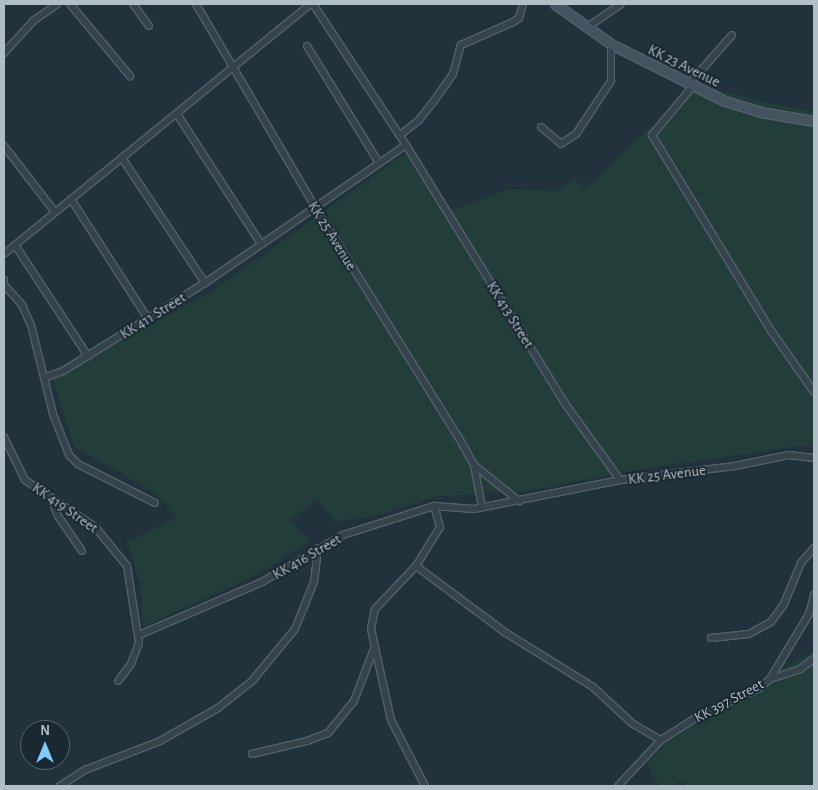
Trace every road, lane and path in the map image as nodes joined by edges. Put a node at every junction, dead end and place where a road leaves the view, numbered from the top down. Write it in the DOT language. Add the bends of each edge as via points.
graph roads {
  1 [pos="57,4"];
  2 [pos="70,4"];
  3 [pos="133,4"];
  4 [pos="196,4"];
  5 [pos="312,4"];
  6 [pos="522,4"];
  7 [pos="555,4"];
  8 [pos="621,4"];
  9 [pos="149,26"];
  10 [pos="586,28"];
  11 [pos="732,35"];
  12 [pos="610,44"];
  13 [pos="307,46"];
  14 [pos="4,53"];
  15 [pos="233,68"];
  16 [pos="130,76"];
  17 [pos="691,85"];
  18 [pos="176,114"];
  19 [pos="814,121"];
  20 [pos="541,127"];
  21 [pos="400,135"];
  22 [pos="406,145"];
  23 [pos="4,146"];
  24 [pos="122,158"];
  25 [pos="379,163"];
  26 [pos="71,199"];
  27 [pos="314,207"];
  28 [pos="55,212"];
  29 [pos="261,244"];
  30 [pos="15,245"];
  31 [pos="4,254"];
  32 [pos="4,280"];
  33 [pos="205,283"];
  34 [pos="5,288"];
  35 [pos="148,319"];
  36 [pos="88,356"];
  37 [pos="44,378"];
  38 [pos="814,392"];
  39 [pos="4,437"];
  40 [pos="814,458"];
  41 [pos="474,465"];
  42 [pos="620,480"];
  43 [pos="49,496"];
  44 [pos="520,501"];
  45 [pos="155,503"];
  46 [pos="434,506"];
  47 [pos="482,507"];
  48 [pos="318,548"];
  49 [pos="814,548"];
  50 [pos="82,551"];
  51 [pos="416,566"];
  52 [pos="814,595"];
  53 [pos="139,635"];
  54 [pos="711,638"];
  55 [pos="375,644"];
  56 [pos="814,659"];
  57 [pos="770,679"];
  58 [pos="118,681"];
  59 [pos="661,740"];
  60 [pos="252,754"];
  61 [pos="60,786"];
  62 [pos="425,786"];
  63 [pos="618,786"];
  1 -- 14 [label="street" via="33,21"];
  2 -- 16 [label="street"];
  3 -- 9 [label="street"];
  4 -- 15 [label="street, KK 25 Avenue"];
  5 -- 15 [label="street"];
  5 -- 21 [label="street, KK 413 Street"];
  6 -- 21 [label="street" via="519,18 514,22 461,45 453,74 419,120"];
  7 -- 10 [label="main road, KK 23 Avenue"];
  8 -- 10 [label="street"];
  10 -- 12 [label="main road, KK 23 Avenue"];
  11 -- 17 [label="street"];
  12 -- 17 [label="main road, KK 23 Avenue"];
  12 -- 20 [label="street" via="611,81 576,134 562,144"];
  13 -- 25 [label="street"];
  15 -- 18 [label="street"];
  15 -- 27 [label="street, KK 25 Avenue"];
  17 -- 19 [label="main road, KK 23 Avenue" via="760,112"];
  17 -- 38 [label="street" via="652,135 772,332"];
  18 -- 24 [label="street"];
  18 -- 29 [label="street"];
  21 -- 22 [label="street, KK 413 Street"];
  22 -- 25 [label="street, KK 411 Street"];
  22 -- 42 [label="street, KK 413 Street" via="564,402"];
  23 -- 28 [label="street"];
  24 -- 26 [label="street"];
  24 -- 33 [label="street"];
  25 -- 27 [label="street, KK 411 Street"];
  26 -- 28 [label="street"];
  26 -- 35 [label="street"];
  27 -- 29 [label="street, KK 411 Street"];
  27 -- 41 [label="street, KK 25 Avenue"];
  28 -- 30 [label="street"];
  29 -- 33 [label="street, KK 411 Street"];
  30 -- 31 [label="street"];
  30 -- 36 [label="street"];
  32 -- 34 [label="street"];
  33 -- 35 [label="street, KK 411 Street"];
  34 -- 37 [label="street" via="22,305 31,324"];
  35 -- 36 [label="street, KK 411 Street"];
  36 -- 37 [label="street, KK 411 Street"];
  37 -- 45 [label="street" via="68,455 78,464"];
  39 -- 43 [label="street, KK 419 Street" via="25,480"];
  40 -- 42 [label="street, KK 25 Avenue" via="790,455 726,467"];
  41 -- 44 [label="street, KK 25 Avenue"];
  41 -- 47 [label="street, KK 25 Avenue"];
  42 -- 44 [label="street, KK 25 Avenue"];
  43 -- 50 [label="street" via="58,516"];
  43 -- 53 [label="street, KK 419 Street" via="95,527 120,555 127,566"];
  44 -- 47 [label="street, KK 25 Avenue"];
  46 -- 47 [label="street, KK 416 Street"];
  46 -- 48 [label="street, KK 416 Street" via="343,535"];
  46 -- 51 [label="street" via="440,527"];
  48 -- 53 [label="street, KK 416 Street" via="262,582"];
  48 -- 61 [label="street" via="314,582 295,629 252,681 218,708 160,741 85,770"];
  49 -- 54 [label="street" via="800,563 784,604 771,622 748,634"];
  51 -- 55 [label="street" via="375,609 372,629"];
  51 -- 59 [label="street" via="506,632 593,687 633,724"];
  52 -- 57 [label="street, KK 397 Street" via="809,614"];
  53 -- 58 [label="street" via="137,651"];
  55 -- 60 [label="street" via="354,701 328,733"];
  55 -- 62 [label="street" via="391,720"];
  56 -- 57 [label="street"];
  57 -- 59 [label="street, KK 397 Street" via="758,689 702,714"];
  59 -- 63 [label="street, KK 397 Street"];
}
